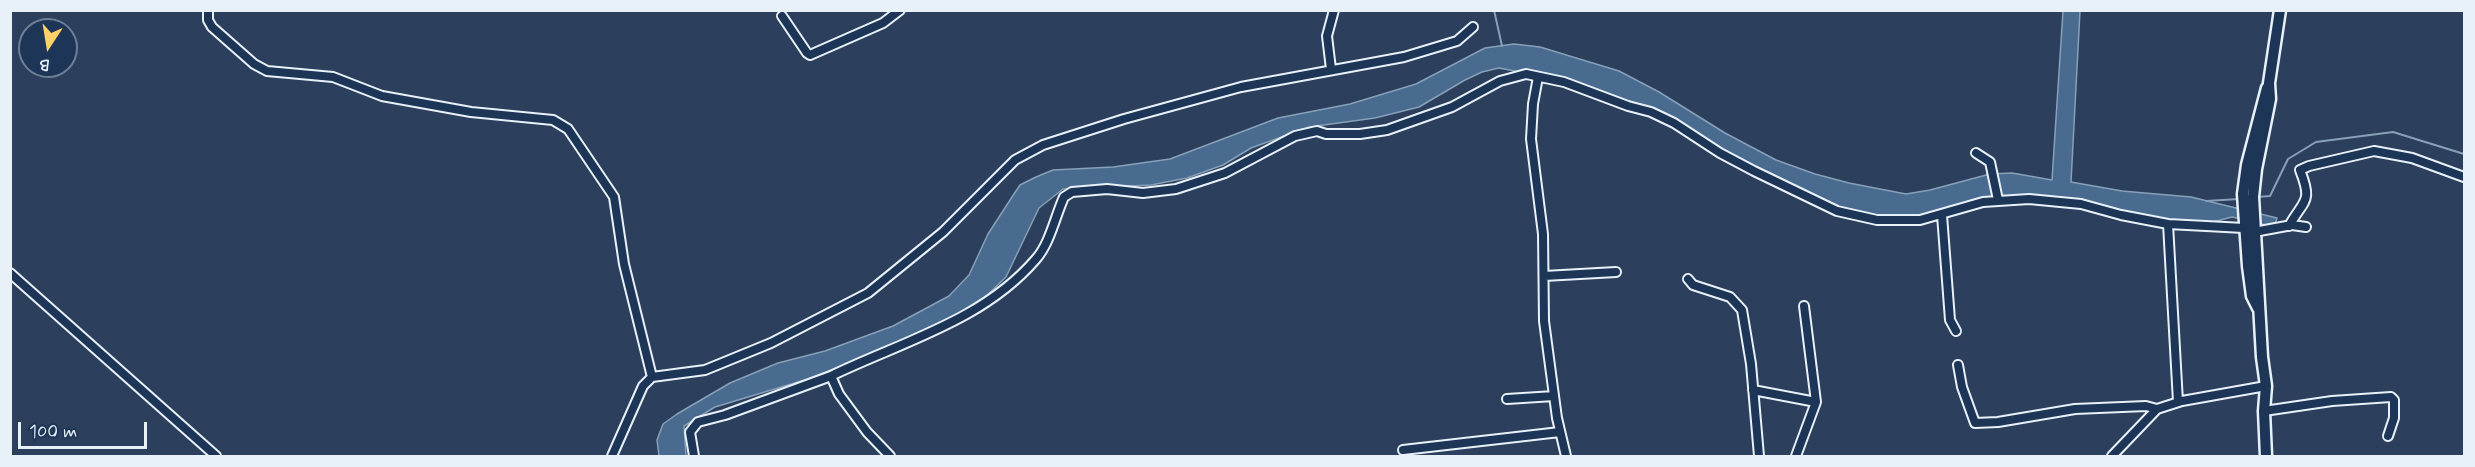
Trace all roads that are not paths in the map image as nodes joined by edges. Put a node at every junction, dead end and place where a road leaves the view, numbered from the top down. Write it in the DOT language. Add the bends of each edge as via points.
graph roads {
  1 [pos="208,10"];
  2 [pos="900,10"];
  3 [pos="1334,10"];
  4 [pos="2280,10"];
  5 [pos="782,16"];
  6 [pos="1473,27"];
  7 [pos="1331,69"];
  8 [pos="1538,77"];
  9 [pos="1976,153"];
  10 [pos="2464,177"];
  11 [pos="1998,199"];
  12 [pos="1942,215"];
  13 [pos="2168,224"];
  14 [pos="2289,226"];
  15 [pos="2249,227"];
  16 [pos="2306,227"];
  17 [pos="1616,272"];
  18 [pos="10,273"];
  19 [pos="1544,276"];
  20 [pos="1688,279"];
  21 [pos="1804,306"];
  22 [pos="1956,331"];
  23 [pos="1959,365"];
  24 [pos="831,376"];
  25 [pos="652,377"];
  26 [pos="2266,386"];
  27 [pos="1753,390"];
  28 [pos="1554,396"];
  29 [pos="1507,399"];
  30 [pos="1816,402"];
  31 [pos="2178,402"];
  32 [pos="2157,409"];
  33 [pos="2264,411"];
  34 [pos="1560,432"];
  35 [pos="2388,436"];
  36 [pos="1403,450"];
  37 [pos="216,456"];
  38 [pos="612,456"];
  39 [pos="694,456"];
  40 [pos="890,456"];
  41 [pos="1566,456"];
  42 [pos="1759,456"];
  43 [pos="1796,456"];
  44 [pos="2112,456"];
  45 [pos="2266,456"];
  1 -- 25 [label="street" via="212,27 267,71 333,77 382,96 471,112 553,120 568,129 614,197 624,264"];
  2 -- 5 [label="street" via="883,23 810,55"];
  3 -- 7 [label="street" via="1327,36"];
  4 -- 15 [label="main road" via="2252,167"];
  6 -- 7 [label="street" via="1457,41 1404,57"];
  7 -- 25 [label="street" via="1241,87 1124,118 1043,145 1015,160 943,232 868,293 771,344 717,366"];
  8 -- 12 [label="street" via="1651,112 1720,153 1837,211 1877,220 1920,220"];
  8 -- 19 [label="street" via="1531,139"];
  8 -- 24 [label="street" via="1526,74 1500,81 1452,107 1387,130 1360,134 1317,131 1295,136 1225,173 1176,189 1143,193 1107,189 1072,192 1064,197 1037,258 1006,287 958,319"];
  9 -- 11 [label="street" via="1990,162"];
  10 -- 14 [label="street" via="2412,158 2374,151 2309,166 2300,170 2308,193 2306,203"];
  11 -- 12 [label="street"];
  11 -- 13 [label="street" via="2081,204"];
  12 -- 22 [label="street" via="1950,320"];
  13 -- 15 [label="street"];
  13 -- 31 [label="street"];
  14 -- 15 [label="street"];
  14 -- 16 [label="street"];
  15 -- 26 [label="main road"];
  17 -- 19 [label="street"];
  18 -- 37 [label="street"];
  19 -- 28 [label="street" via="1544,321"];
  20 -- 27 [label="street" via="1693,285 1730,297 1742,310"];
  21 -- 30 [label="street"];
  23 -- 32 [label="street" via="1975,423 2075,409"];
  24 -- 39 [label="street" via="698,422 690,432"];
  24 -- 40 [label="street" via="839,394 867,432"];
  25 -- 38 [label="street" via="643,386"];
  26 -- 31 [label="street"];
  26 -- 33 [label="main road"];
  27 -- 30 [label="street"];
  27 -- 42 [label="street"];
  28 -- 29 [label="street"];
  28 -- 34 [label="street"];
  30 -- 43 [label="street"];
  31 -- 32 [label="street"];
  32 -- 44 [label="street"];
  33 -- 35 [label="street" via="2391,397 2395,408"];
  33 -- 45 [label="main road"];
  34 -- 36 [label="street"];
  34 -- 41 [label="street"];
}
